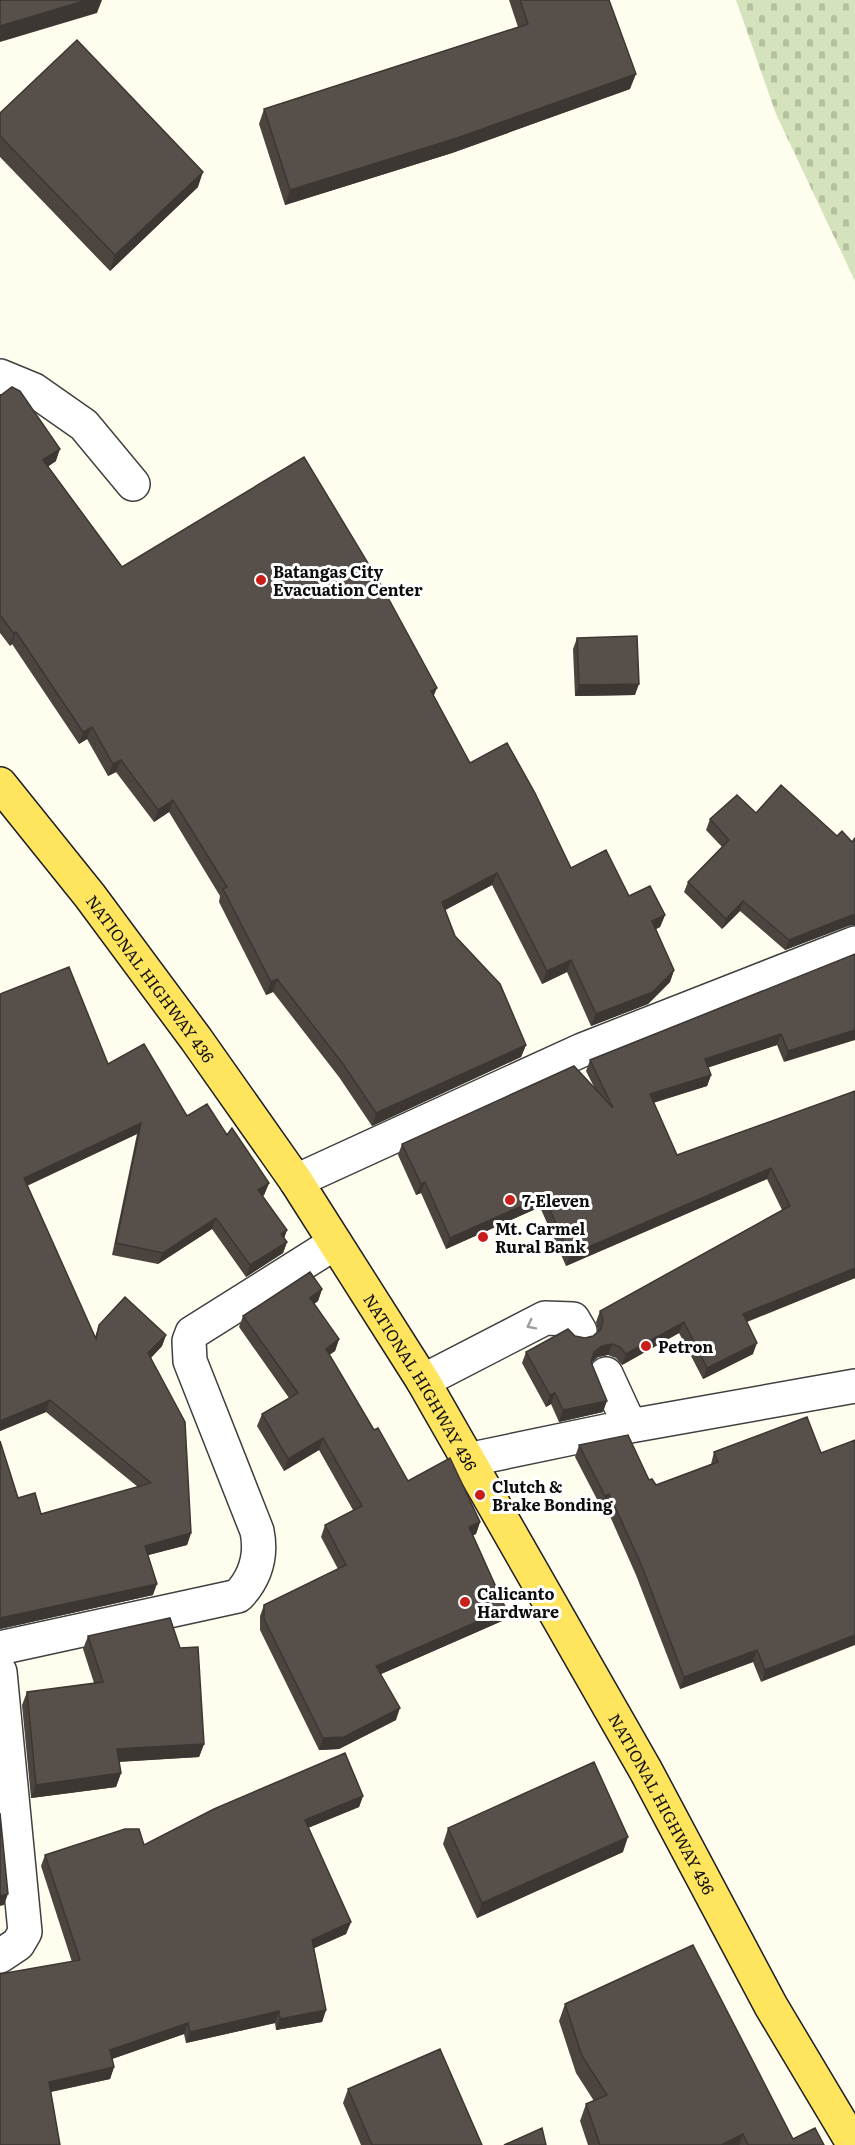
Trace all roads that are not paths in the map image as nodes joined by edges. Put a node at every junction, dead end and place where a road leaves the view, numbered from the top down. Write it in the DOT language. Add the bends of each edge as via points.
graph roads {
  1 [pos="0,376"];
  2 [pos="133,484"];
  3 [pos="0,784"];
  4 [pos="855,943"];
  5 [pos="296,1181"];
  6 [pos="335,1243"];
  7 [pos="580,1331"];
  8 [pos="606,1374"];
  9 [pos="423,1381"];
  10 [pos="855,1386"];
  11 [pos="630,1426"];
  12 [pos="467,1460"];
  13 [pos="0,1648"];
  14 [pos="0,1672"];
  15 [pos="6,1794"];
  16 [pos="0,1956"];
  17 [pos="854,2145"];
  1 -- 2 [label="street" via="34,390 84,425"];
  3 -- 5 [label="main road, NATIONAL HIGHWAY 436" via="97,905"];
  4 -- 5 [label="street" via="582,1050"];
  5 -- 6 [label="main road, NATIONAL HIGHWAY 436"];
  6 -- 9 [label="main road, NATIONAL HIGHWAY 436"];
  6 -- 13 [label="street" via="192,1334 189,1341 190,1361 257,1531 259,1559 246,1587 238,1596"];
  7 -- 9 [label="street, one-way" via="573,1318 545,1318"];
  8 -- 11 [label="street"];
  9 -- 12 [label="main road, NATIONAL HIGHWAY 436"];
  10 -- 11 [label="street"];
  11 -- 12 [label="street"];
  12 -- 17 [label="main road, NATIONAL HIGHWAY 436" via="646,1771 771,2006"];
  14 -- 15 [label="street"];
  15 -- 16 [label="street" via="26,1932 18,1944"];
}
